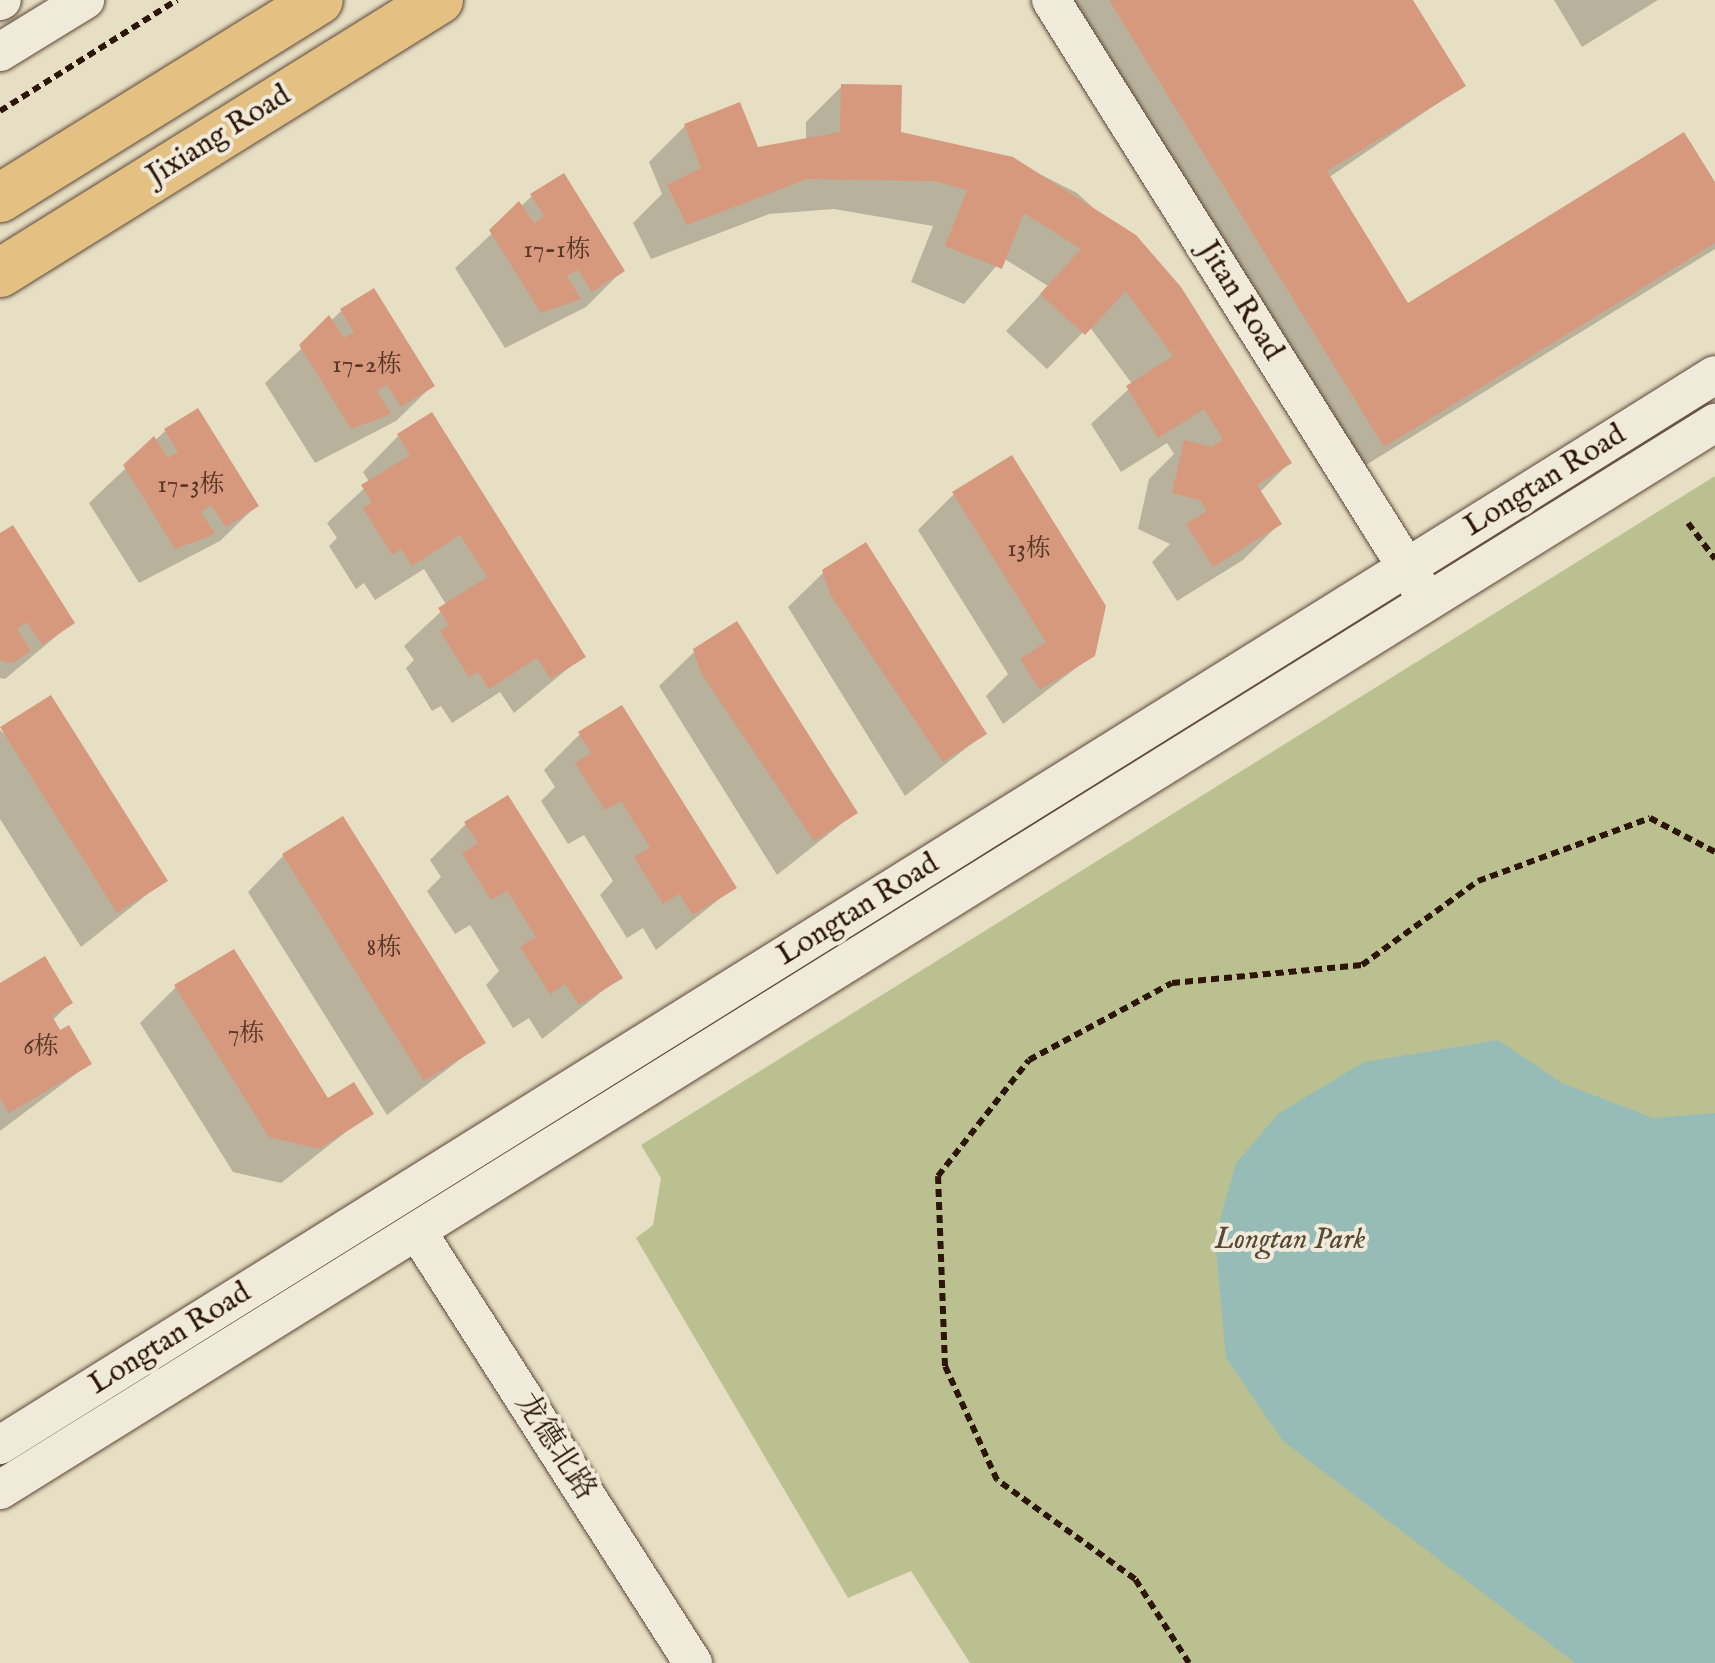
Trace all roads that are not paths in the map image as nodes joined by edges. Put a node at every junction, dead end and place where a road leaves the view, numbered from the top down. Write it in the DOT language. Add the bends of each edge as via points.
graph roads {
  1 [pos="85,0"];
  2 [pos="319,0"];
  3 [pos="438,0"];
  4 [pos="1051,0"];
  5 [pos="0,52"];
  6 [pos="0,198"];
  7 [pos="0,273"];
  8 [pos="1715,375"];
  9 [pos="1715,423"];
  10 [pos="1407,568"];
  11 [pos="1428,602"];
  12 [pos="417,1231"];
  13 [pos="0,1445"];
  14 [pos="0,1490"];
  15 [pos="692,1663"];
  1 -- 5 [label="street"];
  2 -- 6 [label="main road, Jixiang Road"];
  3 -- 7 [label="main road, Jixiang Road"];
  4 -- 10 [label="street, Jitan Road"];
  8 -- 10 [label="street, Longtan Road"];
  9 -- 11 [label="street, Longtan Road"];
  10 -- 11 [label="street, Jitan Road"];
  10 -- 13 [label="street, Longtan Road"];
  11 -- 12 [label="street, Longtan Road"];
  12 -- 14 [label="street, Longtan Road"];
  12 -- 15 [label="street, 龙德北路"];
}
